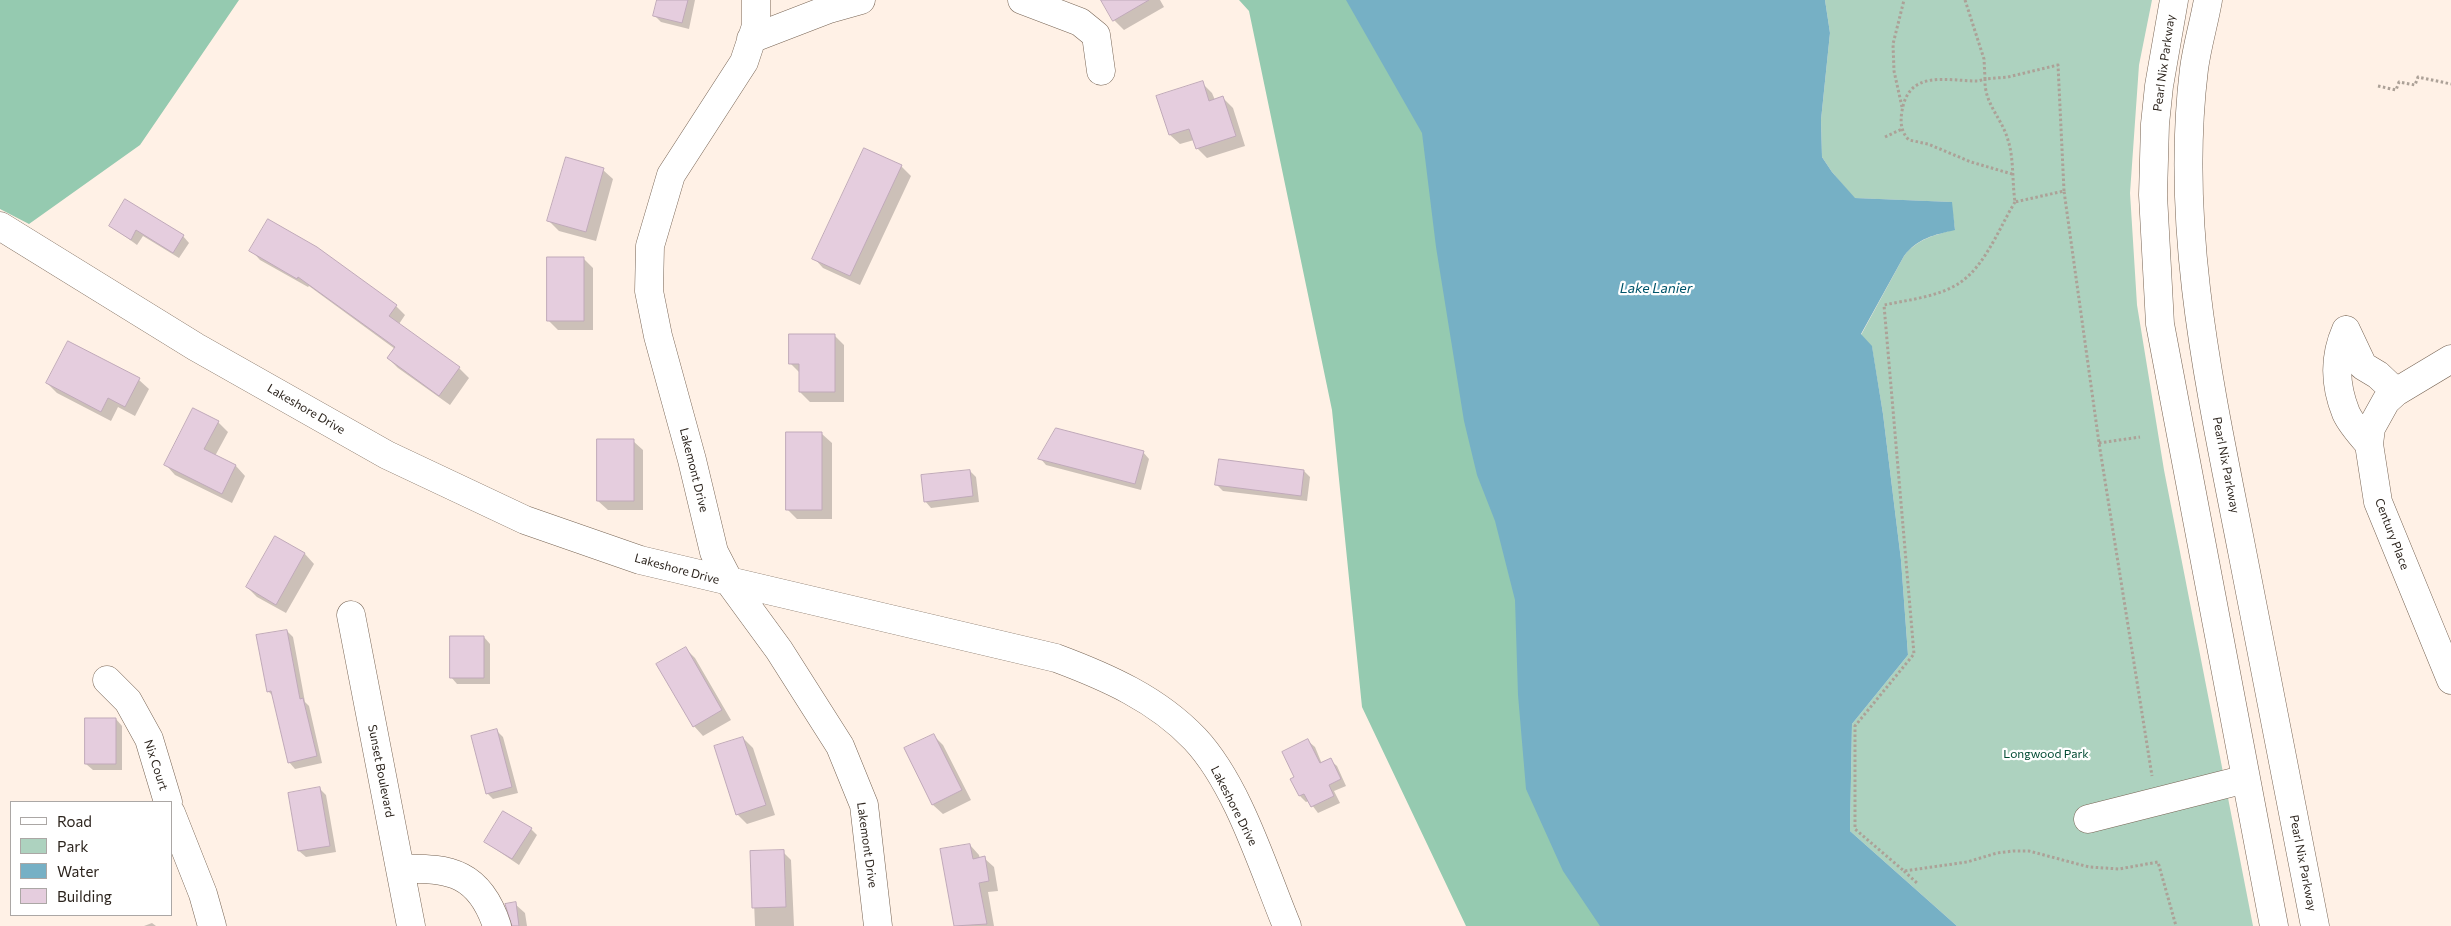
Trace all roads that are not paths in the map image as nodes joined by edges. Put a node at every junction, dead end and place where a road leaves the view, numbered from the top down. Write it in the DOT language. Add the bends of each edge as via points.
graph roads {
  1 [pos="756,0"];
  2 [pos="861,0"];
  3 [pos="1022,0"];
  4 [pos="2174,0"];
  5 [pos="2208,0"];
  6 [pos="751,39"];
  7 [pos="1101,71"];
  8 [pos="0,226"];
  9 [pos="2451,359"];
  10 [pos="2396,392"];
  11 [pos="2369,444"];
  12 [pos="730,583"];
  13 [pos="351,615"];
  14 [pos="107,680"];
  15 [pos="2451,680"];
  16 [pos="2246,779"];
  17 [pos="168,801"];
  18 [pos="172,816"];
  19 [pos="2088,819"];
  20 [pos="401,869"];
  21 [pos="212,926"];
  22 [pos="411,926"];
  23 [pos="497,926"];
  24 [pos="878,926"];
  25 [pos="1287,926"];
  26 [pos="2274,926"];
  27 [pos="2316,926"];
  1 -- 6 [label="street, Lakemont Drive" via="756,26"];
  2 -- 6 [label="street"];
  3 -- 7 [label="street" via="1080,22 1096,35"];
  4 -- 16 [label="street, Pearl Nix Parkway" via="2155,124 2153,195 2160,324"];
  5 -- 27 [label="street, Pearl Nix Parkway" via="2194,68 2190,124 2191,254 2208,375"];
  6 -- 12 [label="street, Lakemont Drive" via="744,62 671,175 650,246 649,291 658,336 714,552"];
  8 -- 12 [label="street, Lakeshore Drive" via="196,347 387,455 525,520 640,560"];
  9 -- 10 [label="street, Century Place"];
  10 -- 11 [label="street, Century Place" via="2378,413 2371,428"];
  10 -- 11 [label="street" via="2363,366 2346,330 2336,370 2340,393 2347,414"];
  11 -- 15 [label="street, Century Place" via="2378,502"];
  12 -- 24 [label="street, Lakemont Drive" via="779,650 840,746 864,806"];
  12 -- 25 [label="street, Lakeshore Drive" via="1056,658 1101,675 1137,694 1168,714 1196,740 1221,773 1248,829"];
  13 -- 20 [label="street, Sunset Boulevard"];
  14 -- 17 [label="street, Nix Court" via="128,701 149,739"];
  16 -- 19 [label="street"];
  16 -- 26 [label="street, Pearl Nix Parkway"];
  18 -- 21 [label="street"];
  20 -- 22 [label="street, Sunset Boulevard"];
  20 -- 23 [label="street" via="432,868 456,873 482,894"];
}
